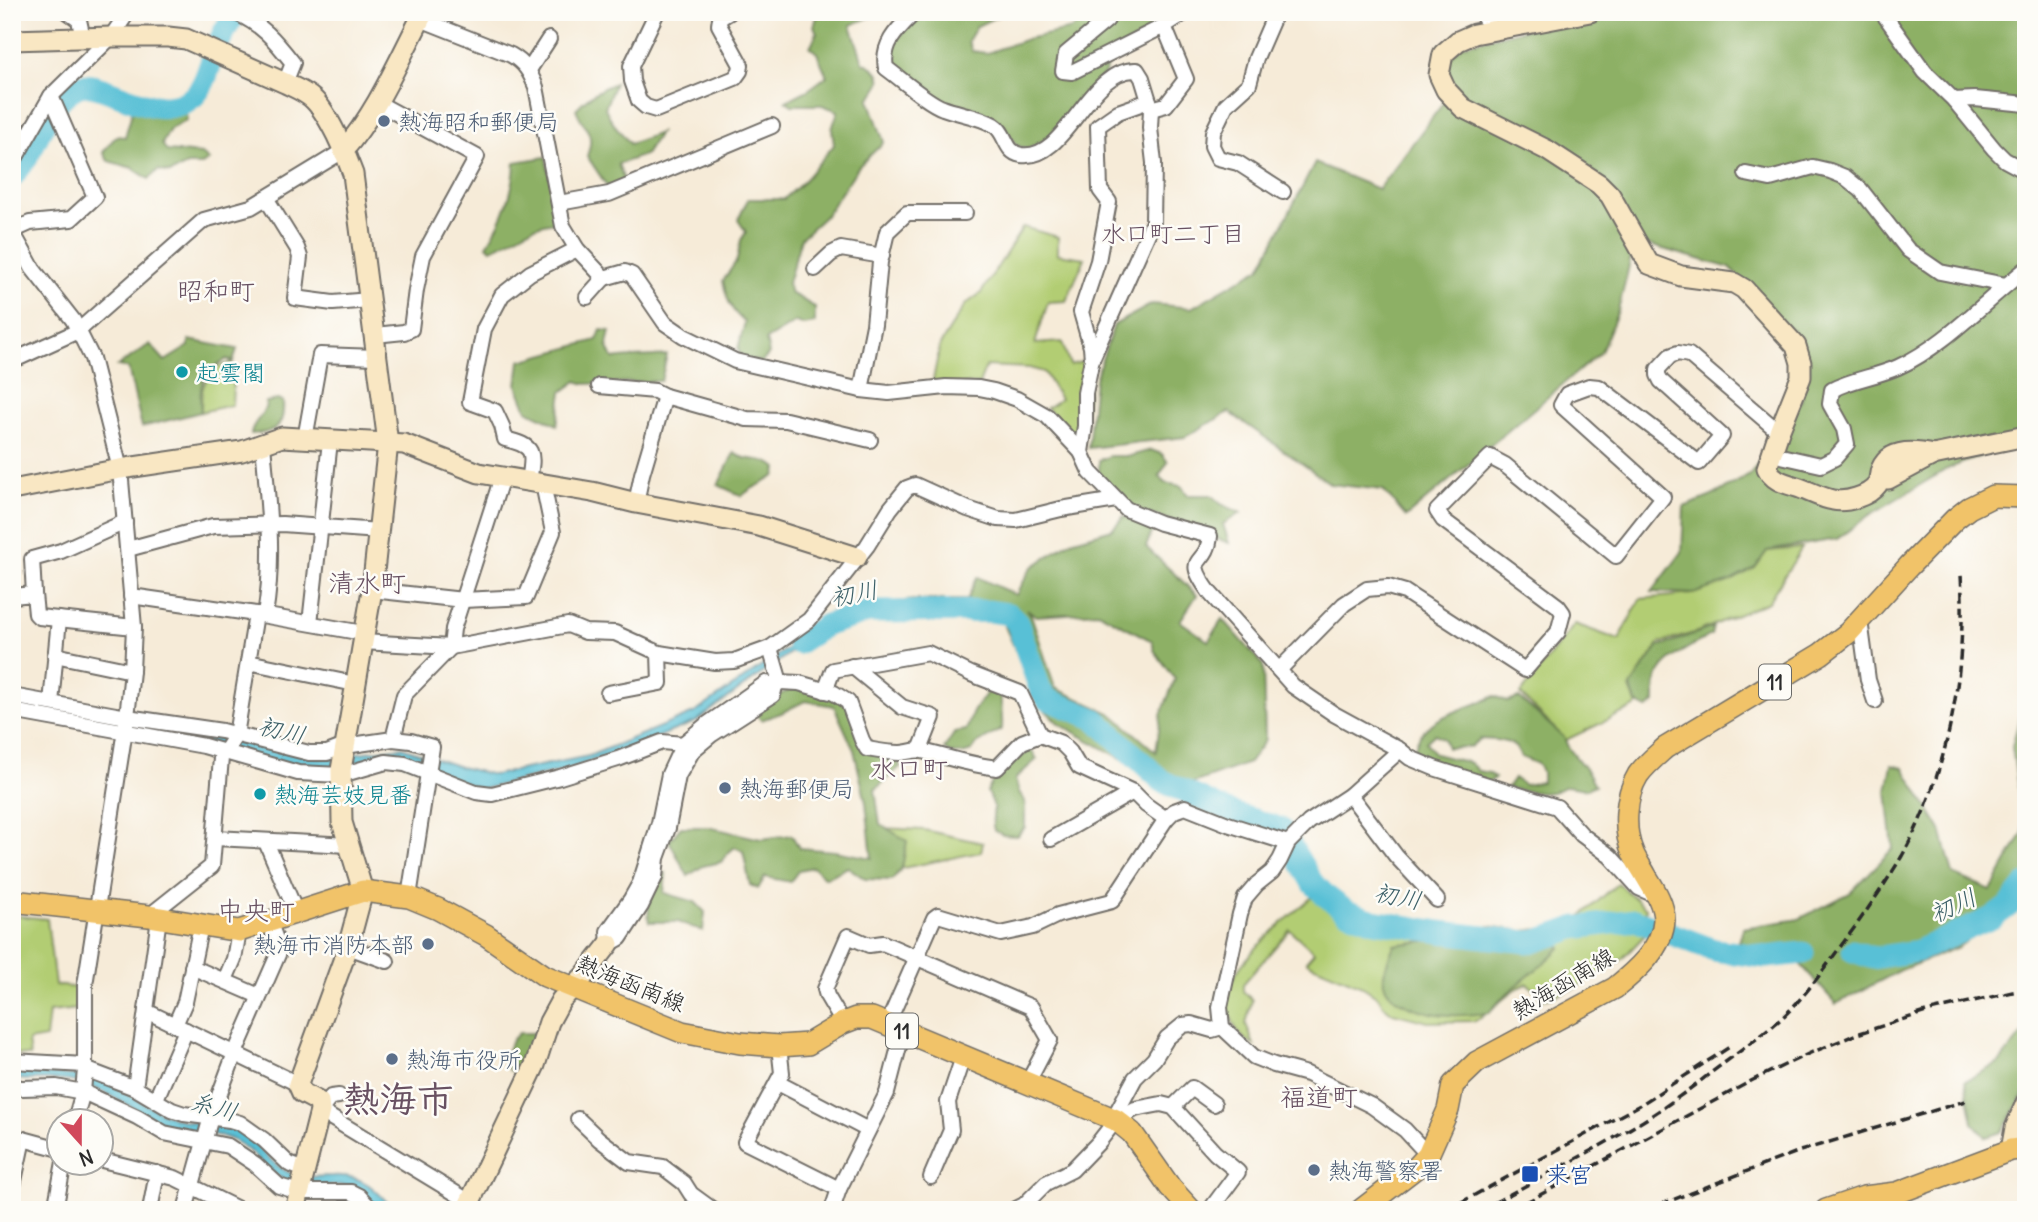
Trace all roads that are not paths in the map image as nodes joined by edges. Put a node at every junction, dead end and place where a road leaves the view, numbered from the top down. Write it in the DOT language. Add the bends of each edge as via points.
graph roads {
  1 [pos="68,12"];
  2 [pos="128,12"];
  3 [pos="234,12"];
  4 [pos="657,12"];
  5 [pos="730,12"];
  6 [pos="915,12"];
  7 [pos="1186,12"];
  8 [pos="1276,12"];
  9 [pos="1590,12"];
  10 [pos="1882,12"];
  11 [pos="422,16"];
  12 [pos="1107,20"];
  13 [pos="1164,26"];
  14 [pos="111,37"];
  15 [pos="83,38"];
  16 [pos="549,39"];
  17 [pos="12,40"];
  18 [pos="529,70"];
  19 [pos="285,83"];
  20 [pos="51,96"];
  21 [pos="1954,100"];
  22 [pos="376,102"];
  23 [pos="2026,104"];
  24 [pos="1150,105"];
  25 [pos="772,126"];
  26 [pos="343,151"];
  27 [pos="12,164"];
  28 [pos="2026,167"];
  29 [pos="1746,174"];
  30 [pos="1283,192"];
  31 [pos="267,198"];
  32 [pos="559,203"];
  33 [pos="965,213"];
  34 [pos="12,231"];
  35 [pos="577,249"];
  36 [pos="882,256"];
  37 [pos="815,269"];
  38 [pos="2026,269"];
  39 [pos="604,278"];
  40 [pos="2006,285"];
  41 [pos="587,297"];
  42 [pos="370,300"];
  43 [pos="78,331"];
  44 [pos="375,335"];
  45 [pos="377,356"];
  46 [pos="1093,359"];
  47 [pos="12,360"];
  48 [pos="598,386"];
  49 [pos="861,390"];
  50 [pos="665,396"];
  51 [pos="1779,432"];
  52 [pos="2026,436"];
  53 [pos="305,439"];
  54 [pos="870,440"];
  55 [pos="330,441"];
  56 [pos="388,443"];
  57 [pos="263,444"];
  58 [pos="1081,452"];
  59 [pos="1772,454"];
  60 [pos="120,469"];
  61 [pos="502,477"];
  62 [pos="536,483"];
  63 [pos="12,491"];
  64 [pos="2026,497"];
  65 [pos="1116,500"];
  66 [pos="636,503"];
  67 [pos="125,522"];
  68 [pos="270,524"];
  69 [pos="321,527"];
  70 [pos="379,531"];
  71 [pos="128,550"];
  72 [pos="857,557"];
  73 [pos="372,590"];
  74 [pos="34,594"];
  75 [pos="12,596"];
  76 [pos="131,596"];
  77 [pos="463,600"];
  78 [pos="261,615"];
  79 [pos="59,619"];
  80 [pos="1860,620"];
  81 [pos="310,623"];
  82 [pos="134,627"];
  83 [pos="363,637"];
  84 [pos="451,646"];
  85 [pos="771,650"];
  86 [pos="659,653"];
  87 [pos="55,655"];
  88 [pos="248,662"];
  89 [pos="852,666"];
  90 [pos="1279,670"];
  91 [pos="132,671"];
  92 [pos="777,680"];
  93 [pos="355,684"];
  94 [pos="825,691"];
  95 [pos="608,693"];
  96 [pos="12,696"];
  97 [pos="1875,701"];
  98 [pos="51,703"];
  99 [pos="12,711"];
  100 [pos="127,717"];
  101 [pos="124,733"];
  102 [pos="1040,734"];
  103 [pos="236,735"];
  104 [pos="393,739"];
  105 [pos="688,747"];
  106 [pos="920,750"];
  107 [pos="1400,750"];
  108 [pos="224,752"];
  109 [pos="342,761"];
  110 [pos="428,774"];
  111 [pos="1133,792"];
  112 [pos="1350,795"];
  113 [pos="1166,818"];
  114 [pos="215,838"];
  115 [pos="1051,839"];
  116 [pos="266,842"];
  117 [pos="1288,843"];
  118 [pos="349,845"];
  119 [pos="363,891"];
  120 [pos="1657,895"];
  121 [pos="409,897"];
  122 [pos="1437,900"];
  123 [pos="12,901"];
  124 [pos="95,910"];
  125 [pos="296,912"];
  126 [pos="154,917"];
  127 [pos="269,921"];
  128 [pos="201,925"];
  129 [pos="239,931"];
  130 [pos="609,944"];
  131 [pos="348,947"];
  132 [pos="917,958"];
  133 [pos="387,961"];
  134 [pos="192,967"];
  135 [pos="225,980"];
  136 [pos="572,988"];
  137 [pos="260,996"];
  138 [pos="146,1011"];
  139 [pos="843,1023"];
  140 [pos="180,1027"];
  141 [pos="1222,1027"];
  142 [pos="895,1028"];
  143 [pos="779,1046"];
  144 [pos="235,1053"];
  145 [pos="963,1058"];
  146 [pos="12,1061"];
  147 [pos="85,1067"];
  148 [pos="778,1083"];
  149 [pos="298,1084"];
  150 [pos="1027,1084"];
  151 [pos="12,1086"];
  152 [pos="135,1088"];
  153 [pos="83,1092"];
  154 [pos="339,1096"];
  155 [pos="156,1099"];
  156 [pos="2026,1103"];
  157 [pos="1214,1104"];
  158 [pos="79,1106"];
  159 [pos="1173,1107"];
  160 [pos="320,1111"];
  161 [pos="578,1119"];
  162 [pos="1114,1120"];
  163 [pos="207,1129"];
  164 [pos="868,1129"];
  165 [pos="18,1138"];
  166 [pos="46,1145"];
  167 [pos="2021,1147"];
  168 [pos="1428,1155"];
  169 [pos="116,1163"];
  170 [pos="157,1173"];
  171 [pos="62,1176"];
  172 [pos="931,1177"];
  173 [pos="191,1185"];
  174 [pos="301,1186"];
  175 [pos="839,1189"];
  176 [pos="12,1191"];
  177 [pos="1867,1203"];
  178 [pos="470,1207"];
  179 [pos="234,1209"];
  180 [pos="55,1210"];
  181 [pos="149,1210"];
  182 [pos="185,1210"];
  183 [pos="372,1210"];
  184 [pos="713,1210"];
  185 [pos="832,1210"];
  186 [pos="1014,1210"];
  187 [pos="1191,1210"];
  188 [pos="1210,1210"];
  189 [pos="1361,1210"];
  190 [pos="1826,1210"];
  1 -- 15 [label="street" via="79,20"];
  2 -- 14 [label="street"];
  3 -- 19 [label="street" via="267,31 293,63"];
  4 -- 5 [label="street" via="631,66 639,101 656,110 735,78 741,65 719,25 720,18"];
  6 -- 24 [label="street" via="888,45 886,68 940,107 993,124 1013,153 1025,156 1048,149 1116,74 1138,70"];
  7 -- 13 [label="street"];
  8 -- 30 [label="street" via="1249,84 1226,105 1213,132 1212,146 1218,158 1238,163"];
  9 -- 51 [label="street" via="1474,34 1443,54 1439,75 1463,108 1547,150 1599,184 1649,264 1744,289 1796,346 1801,363 1801,377"];
  10 -- 21 [label="street" via="1926,72"];
  11 -- 18 [label="street" via="511,55"];
  11 -- 22 [label="street"];
  12 -- 13 [label="street" via="1066,54 1063,71 1072,72"];
  13 -- 24 [label="street" via="1186,79 1166,105"];
  14 -- 15 [label="street"];
  14 -- 19 [label="street" via="186,39"];
  14 -- 20 [label="street"];
  15 -- 17 [label="street"];
  16 -- 18 [label="street"];
  18 -- 32 [label="street"];
  19 -- 26 [label="street" via="313,100"];
  20 -- 27 [label="street"];
  20 -- 34 [label="street" via="94,197 71,219 30,223"];
  21 -- 23 [label="street"];
  21 -- 28 [label="street" via="2005,160"];
  22 -- 26 [label="street"];
  22 -- 44 [label="street" via="477,157 423,256 411,329"];
  24 -- 46 [label="street" via="1153,222"];
  24 -- 46 [label="street" via="1118,112 1098,125 1100,190 1109,202 1098,261 1081,312"];
  25 -- 32 [label="street" via="609,194"];
  26 -- 31 [label="street"];
  26 -- 42 [label="street" via="353,174"];
  29 -- 40 [label="street" via="1770,179 1813,167 1845,177 1861,190 1908,250 1940,272"];
  31 -- 42 [label="street" via="300,257 295,298 333,303"];
  31 -- 43 [label="street" via="204,220"];
  32 -- 35 [label="street" via="563,226"];
  33 -- 36 [label="street" via="907,213 887,232"];
  34 -- 43 [label="street"];
  35 -- 39 [label="street"];
  35 -- 62 [label="street" via="530,273 502,295 484,329 477,361 470,402 495,411 505,439 523,443 530,451"];
  36 -- 37 [label="street" via="841,249"];
  36 -- 49 [label="street"];
  38 -- 40 [label="street"];
  39 -- 41 [label="street"];
  39 -- 49 [label="street" via="625,272 632,275 681,342 735,361"];
  40 -- 59 [label="street" via="1947,336 1910,360 1832,390 1830,404 1847,444 1835,458 1821,465"];
  42 -- 44 [label="street"];
  43 -- 47 [label="street"];
  43 -- 60 [label="street" via="92,358"];
  44 -- 45 [label="street"];
  45 -- 53 [label="street" via="320,355"];
  45 -- 56 [label="street"];
  46 -- 58 [label="street"];
  48 -- 50 [label="street"];
  49 -- 58 [label="street" via="889,393 946,387 995,391 1047,416"];
  50 -- 54 [label="street" via="747,419 786,420"];
  50 -- 66 [label="street"];
  51 -- 59 [label="street"];
  51 -- 90 [label="street" via="1689,355 1678,353 1658,369 1661,381 1722,436 1699,463 1599,387 1567,394 1561,405 1663,497 1616,556 1490,457 1437,511 1563,613 1558,632 1525,670 1405,592 1388,587 1367,589 1344,604"];
  52 -- 59 [label="street" via="1933,455 1888,479 1880,478 1875,488 1853,499 1835,501 1775,480 1767,467"];
  53 -- 55 [label="street"];
  53 -- 57 [label="street" via="282,438"];
  55 -- 56 [label="street"];
  55 -- 69 [label="street"];
  56 -- 61 [label="street" via="404,444"];
  56 -- 70 [label="street"];
  57 -- 60 [label="street" via="242,452"];
  57 -- 68 [label="street"];
  58 -- 65 [label="street" via="1090,472"];
  60 -- 63 [label="street"];
  60 -- 67 [label="street"];
  61 -- 62 [label="street"];
  61 -- 77 [label="street"];
  62 -- 66 [label="street"];
  62 -- 77 [label="street" via="552,532 526,597"];
  64 -- 80 [label="main road, 熱海函南線 / 11" via="1993,496 1962,513"];
  65 -- 72 [label="street" via="1016,520 998,519 915,485 907,488"];
  65 -- 90 [label="street" via="1148,519 1210,536 1196,562 1198,577"];
  66 -- 72 [label="street" via="759,526"];
  67 -- 71 [label="street"];
  67 -- 74 [label="street" via="32,559"];
  68 -- 69 [label="street"];
  68 -- 71 [label="street" via="213,526"];
  68 -- 78 [label="street" via="270,583"];
  69 -- 70 [label="street"];
  69 -- 81 [label="street"];
  70 -- 73 [label="street"];
  71 -- 76 [label="street"];
  72 -- 85 [label="street" via="808,620"];
  73 -- 77 [label="street"];
  73 -- 83 [label="street"];
  74 -- 75 [label="street"];
  74 -- 79 [label="street" via="39,618"];
  76 -- 78 [label="street"];
  76 -- 82 [label="street"];
  77 -- 84 [label="street"];
  78 -- 81 [label="street"];
  78 -- 88 [label="street"];
  79 -- 82 [label="street"];
  79 -- 87 [label="street"];
  80 -- 97 [label="street"];
  80 -- 120 [label="main road, 熱海函南線 / 11" via="1821,654 1665,748 1639,774 1628,805 1628,835"];
  81 -- 83 [label="street"];
  82 -- 91 [label="street"];
  83 -- 84 [label="street"];
  83 -- 93 [label="street"];
  84 -- 86 [label="street" via="568,625 584,632 615,633"];
  84 -- 104 [label="street" via="404,695"];
  85 -- 86 [label="street" via="715,662"];
  85 -- 92 [label="street"];
  86 -- 95 [label="street" via="660,683"];
  87 -- 91 [label="street"];
  87 -- 98 [label="street"];
  88 -- 93 [label="street"];
  88 -- 103 [label="street"];
  89 -- 94 [label="street" via="833,670"];
  89 -- 102 [label="street" via="928,653 1020,693"];
  89 -- 106 [label="street" via="902,706 933,717"];
  90 -- 107 [label="street" via="1293,686 1334,714"];
  91 -- 100 [label="street"];
  92 -- 94 [label="street"];
  92 -- 105 [label="street" via="773,695 747,704 711,736"];
  93 -- 109 [label="street"];
  94 -- 106 [label="street" via="848,702 867,748 901,753"];
  96 -- 98 [label="street"];
  98 -- 100 [label="street"];
  99 -- 101 [label="street"];
  100 -- 101 [label="street"];
  100 -- 103 [label="street"];
  101 -- 108 [label="street"];
  101 -- 124 [label="street"];
  102 -- 106 [label="street" via="1022,742 997,768"];
  102 -- 111 [label="street" via="1060,743 1079,767"];
  103 -- 108 [label="street"];
  103 -- 109 [label="street" via="327,753"];
  104 -- 109 [label="street"];
  104 -- 110 [label="street" via="432,747"];
  105 -- 110 [label="street" via="662,742 492,794"];
  105 -- 130 [label="street" via="655,877 620,939"];
  107 -- 112 [label="street"];
  107 -- 120 [label="street" via="1434,768 1557,807 1639,888"];
  108 -- 109 [label="street" via="298,773"];
  108 -- 114 [label="street"];
  109 -- 110 [label="street" via="405,764"];
  109 -- 118 [label="street" via="342,822"];
  110 -- 121 [label="street"];
  111 -- 113 [label="street"];
  111 -- 115 [label="street"];
  112 -- 117 [label="street" via="1309,822"];
  112 -- 122 [label="street"];
  113 -- 117 [label="street" via="1185,807"];
  113 -- 132 [label="street" via="1112,901 1001,934 938,915"];
  114 -- 116 [label="street"];
  114 -- 126 [label="street" via="212,866"];
  116 -- 118 [label="street"];
  116 -- 125 [label="street"];
  117 -- 141 [label="street" via="1272,872 1242,906 1220,1007"];
  118 -- 119 [label="street"];
  119 -- 121 [label="main road, 熱海函南線 / 11"];
  119 -- 125 [label="main road, 熱海函南線 / 11"];
  119 -- 131 [label="street"];
  120 -- 168 [label="main road, 熱海函南線 / 11" via="1664,920 1656,945 1629,976 1615,988 1477,1062 1453,1086"];
  121 -- 136 [label="main road, 熱海函南線 / 11" via="486,935"];
  123 -- 124 [label="main road, 熱海函南線 / 11"];
  124 -- 126 [label="main road, 熱海函南線 / 11"];
  124 -- 147 [label="street" via="85,985"];
  125 -- 127 [label="main road, 熱海函南線 / 11"];
  126 -- 128 [label="main road, 熱海函南線 / 11"];
  126 -- 138 [label="street"];
  127 -- 129 [label="main road, 熱海函南線 / 11"];
  127 -- 137 [label="street" via="280,950"];
  128 -- 129 [label="main road, 熱海函南線 / 11"];
  128 -- 134 [label="street"];
  129 -- 135 [label="street"];
  130 -- 136 [label="street"];
  131 -- 133 [label="street"];
  131 -- 149 [label="street"];
  132 -- 139 [label="street" via="883,943 869,945 848,936 825,989"];
  132 -- 142 [label="street"];
  132 -- 150 [label="street" via="1031,1007 1050,1040"];
  134 -- 135 [label="street"];
  134 -- 140 [label="street"];
  135 -- 137 [label="street"];
  136 -- 143 [label="main road, 熱海函南線 / 11" via="682,1032"];
  136 -- 178 [label="street" via="549,1022 535,1065"];
  137 -- 144 [label="street"];
  138 -- 140 [label="street"];
  138 -- 152 [label="street"];
  139 -- 142 [label="main road, 熱海函南線 / 11" via="872,1018"];
  139 -- 143 [label="main road, 熱海函南線 / 11" via="808,1044"];
  140 -- 144 [label="street"];
  140 -- 155 [label="street"];
  141 -- 162 [label="street" via="1212,1030 1183,1025 1167,1038 1135,1078"];
  141 -- 168 [label="street" via="1254,1057 1307,1074 1372,1106 1405,1130"];
  142 -- 145 [label="main road, 熱海函南線 / 11"];
  142 -- 164 [label="street" via="887,1093"];
  143 -- 148 [label="street" via="782,1073"];
  144 -- 149 [label="street"];
  144 -- 163 [label="street"];
  145 -- 150 [label="main road, 熱海函南線 / 11"];
  145 -- 172 [label="street" via="948,1102 951,1129"];
  146 -- 147 [label="street"];
  147 -- 152 [label="street"];
  147 -- 153 [label="street"];
  148 -- 164 [label="street"];
  148 -- 175 [label="street" via="745,1142"];
  149 -- 160 [label="street" via="302,1093 318,1102"];
  150 -- 162 [label="main road, 熱海函南線 / 11"];
  151 -- 153 [label="street"];
  152 -- 155 [label="street"];
  153 -- 158 [label="street"];
  153 -- 163 [label="street" via="164,1133"];
  154 -- 160 [label="street" via="331,1097"];
  155 -- 163 [label="street"];
  156 -- 167 [label="street" via="2015,1128"];
  157 -- 159 [label="street" via="1192,1088"];
  159 -- 162 [label="street" via="1161,1104 1135,1109"];
  159 -- 188 [label="street" via="1238,1172"];
  160 -- 174 [label="street"];
  160 -- 178 [label="street"];
  161 -- 184 [label="street" via="629,1162 663,1167"];
  162 -- 186 [label="street" via="1072,1170 1046,1183"];
  162 -- 187 [label="main road, 熱海函南線 / 11" via="1132,1133"];
  163 -- 173 [label="street"];
  163 -- 174 [label="street" via="279,1186"];
  163 -- 174 [label="street" via="240,1123 289,1164"];
  164 -- 175 [label="street"];
  165 -- 166 [label="street"];
  165 -- 176 [label="street"];
  167 -- 177 [label="main road"];
  168 -- 189 [label="main road, 熱海函南線 / 11"];
  169 -- 170 [label="street"];
  170 -- 173 [label="street"];
  170 -- 181 [label="street"];
  171 -- 180 [label="street"];
  173 -- 179 [label="street"];
  173 -- 182 [label="street"];
  174 -- 183 [label="street" via="351,1192"];
  175 -- 185 [label="street"];
  177 -- 190 [label="main road"];
}
